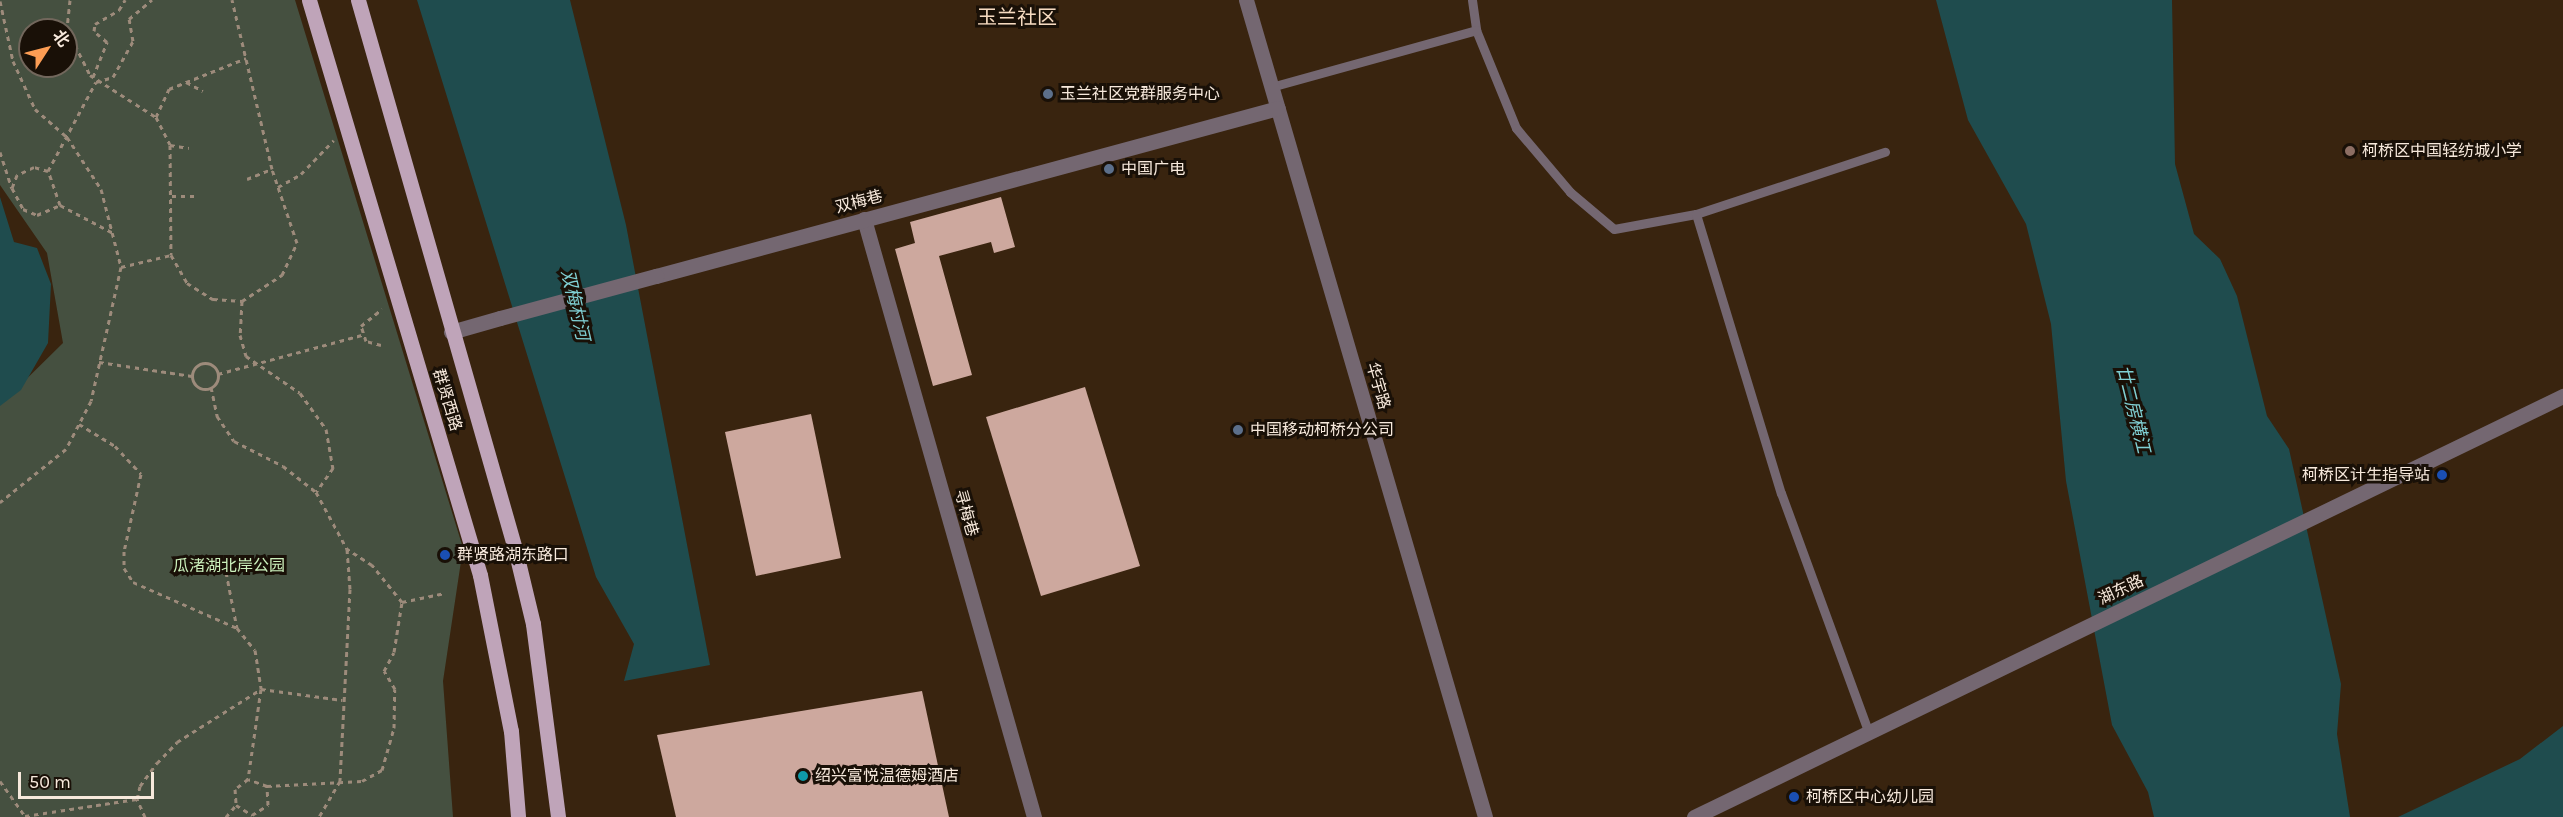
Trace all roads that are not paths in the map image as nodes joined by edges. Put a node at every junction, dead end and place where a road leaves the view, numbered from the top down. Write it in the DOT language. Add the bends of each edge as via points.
graph roads {
  1 [pos="309,0"];
  2 [pos="358,0"];
  3 [pos="1246,0"];
  4 [pos="1472,0"];
  5 [pos="1476,30"];
  6 [pos="1272,87"];
  7 [pos="1278,108"];
  8 [pos="1885,152"];
  9 [pos="1696,214"];
  10 [pos="864,219"];
  11 [pos="450,332"];
  12 [pos="2563,396"];
  13 [pos="1869,733"];
  14 [pos="518,817"];
  15 [pos="558,817"];
  16 [pos="1034,817"];
  17 [pos="1485,817"];
  18 [pos="1694,817"];
  1 -- 14 [label="main road, 群贤西路" via="480,575 511,731"];
  2 -- 11 [label="main road, 群贤西路"];
  3 -- 6 [label="street, 华宇路"];
  4 -- 5 [label="lane"];
  5 -- 6 [label="lane"];
  5 -- 9 [label="lane" via="1516,128 1578,200 1614,229"];
  6 -- 7 [label="street, 华宇路"];
  7 -- 10 [label="street, 双梅巷"];
  7 -- 17 [label="street, 华宇路"];
  8 -- 9 [label="lane"];
  9 -- 13 [label="lane" via="1781,493"];
  10 -- 11 [label="street, 双梅巷, bridge"];
  10 -- 16 [label="street, 寻梅巷"];
  11 -- 15 [label="main road, 群贤西路" via="533,624"];
  12 -- 13 [label="street, 湖东路"];
  13 -- 18 [label="street, 湖东路"];
}
